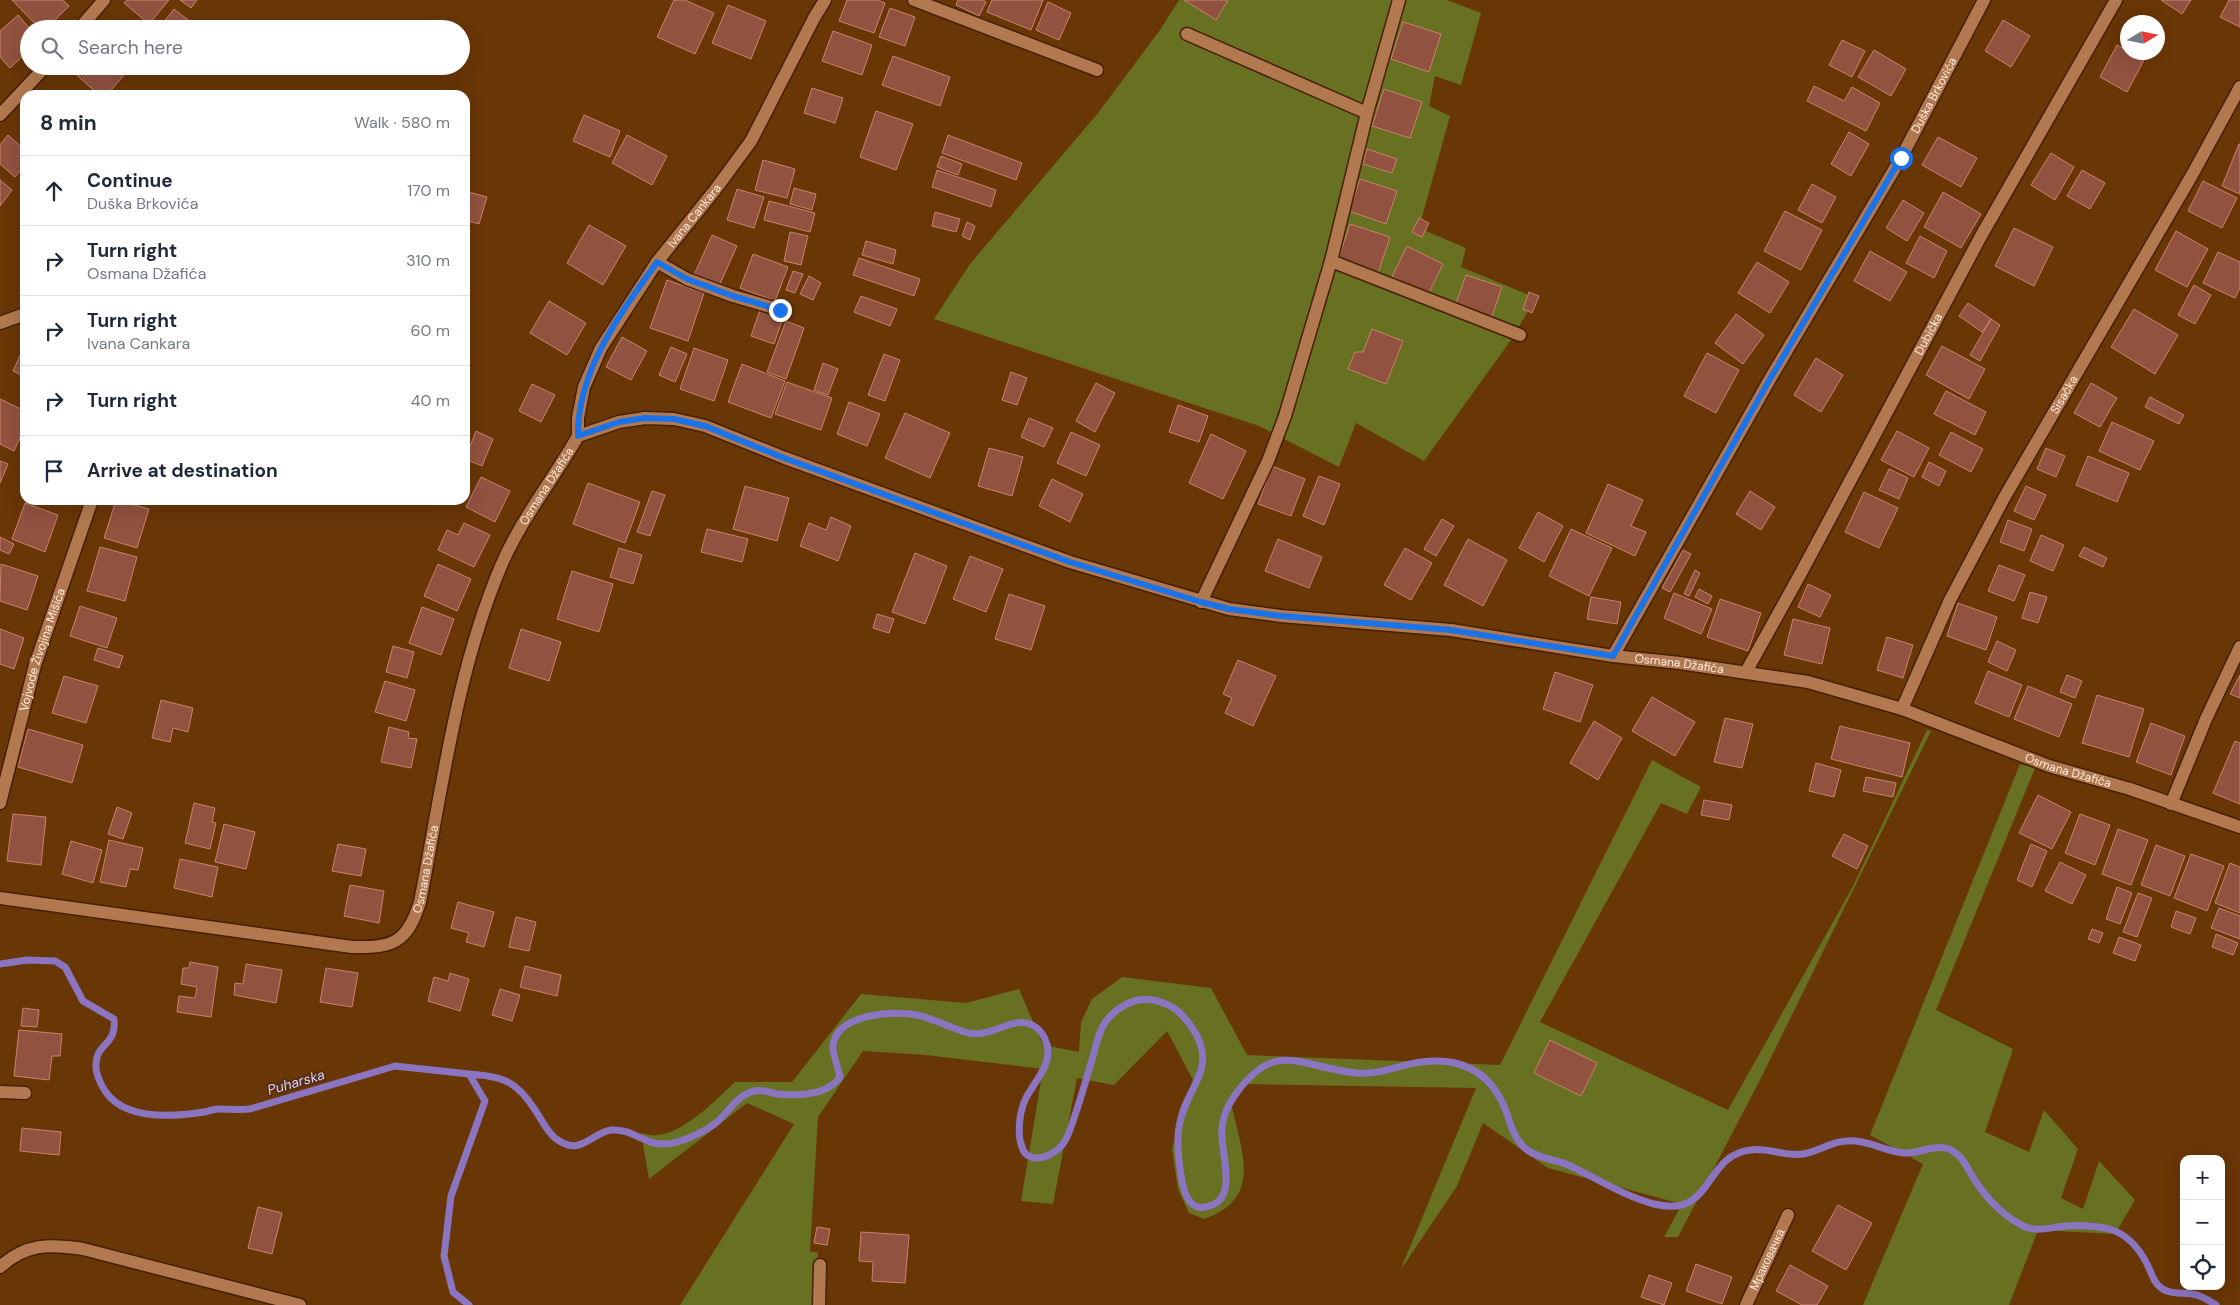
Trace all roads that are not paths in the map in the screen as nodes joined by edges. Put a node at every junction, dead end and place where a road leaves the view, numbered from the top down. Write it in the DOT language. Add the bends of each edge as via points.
graph roads {
  1 [pos="104,0"];
  2 [pos="825,0"];
  3 [pos="914,0"];
  4 [pos="1399,0"];
  5 [pos="1984,0"];
  6 [pos="2116,0"];
  7 [pos="87,20"];
  8 [pos="1186,34"];
  9 [pos="1097,70"];
  10 [pos="38,75"];
  11 [pos="2240,87"];
  12 [pos="23,90"];
  13 [pos="20,94"];
  14 [pos="1367,113"];
  15 [pos="0,115"];
  16 [pos="1331,261"];
  17 [pos="657,262"];
  18 [pos="780,310"];
  19 [pos="20,314"];
  20 [pos="0,323"];
  21 [pos="1520,335"];
  22 [pos="578,436"];
  23 [pos="90,505"];
  24 [pos="1201,602"];
  25 [pos="2240,646"];
  26 [pos="1613,656"];
  27 [pos="1746,672"];
  28 [pos="1902,709"];
  29 [pos="0,803"];
  30 [pos="2171,804"];
  31 [pos="2240,827"];
  32 [pos="0,898"];
  33 [pos="0,1092"];
  34 [pos="26,1093"];
  35 [pos="1788,1215"];
  36 [pos="820,1265"];
  37 [pos="0,1268"];
  38 [pos="252,1292"];
  39 [pos="273,1305"];
  40 [pos="300,1305"];
  41 [pos="819,1305"];
  42 [pos="1746,1305"];
  1 -- 7 [label="street"];
  2 -- 17 [label="street, Ivana Cankara" via="751,141"];
  3 -- 9 [label="street"];
  4 -- 14 [label="street"];
  5 -- 26 [label="street, Duška Brkovića" via="1901,158 1770,379"];
  6 -- 27 [label="street, Dubička" via="1981,236"];
  8 -- 14 [label="street"];
  10 -- 12 [label="street"];
  11 -- 28 [label="street, Sisačka" via="2004,498 1950,600"];
  13 -- 15 [label="street"];
  14 -- 16 [label="street"];
  16 -- 21 [label="street"];
  16 -- 24 [label="street" via="1285,416 1268,460"];
  17 -- 18 [label="street" via="687,279"];
  17 -- 22 [label="street, Ivana Cankara" via="598,356 584,387"];
  19 -- 20 [label="street"];
  22 -- 24 [label="street, Osmana Džafića" via="619,422 645,418 674,419 705,426 1070,562"];
  22 -- 32 [label="street, Osmana Džafića" via="528,513 501,566 469,655 420,902 406,934 393,943 375,948 352,947"];
  23 -- 29 [label="street, Vojvode Živojina Mišića" via="34,665"];
  24 -- 26 [label="street, Osmana Džafića" via="1281,616 1451,630"];
  25 -- 30 [label="street"];
  26 -- 27 [label="street, Osmana Džafića"];
  27 -- 28 [label="street, Osmana Džafića" via="1808,682"];
  28 -- 30 [label="street, Osmana Džafića" via="2049,766"];
  30 -- 31 [label="street, Osmana Džafića"];
  33 -- 34 [label="street"];
  35 -- 42 [label="street, Мраковачка"];
  36 -- 41 [label="street"];
  37 -- 38 [label="street" via="11,1257 26,1250 61,1245"];
  38 -- 39 [label="street"];
  38 -- 40 [label="street"];
}
